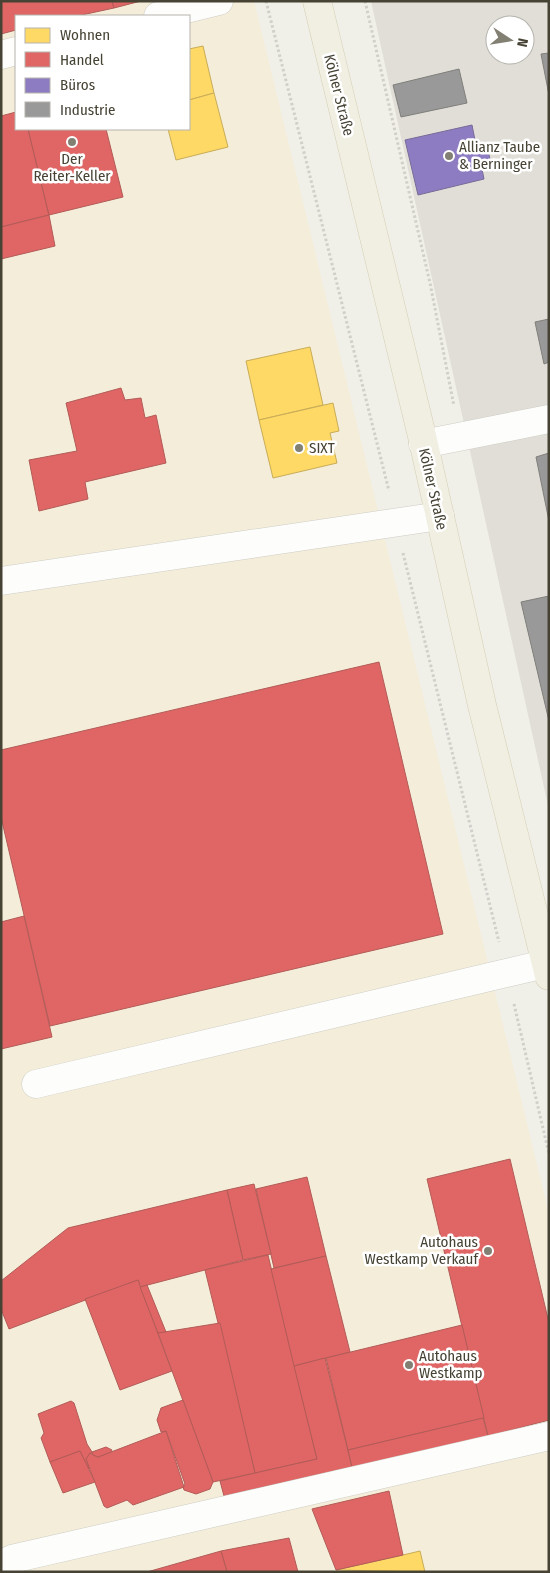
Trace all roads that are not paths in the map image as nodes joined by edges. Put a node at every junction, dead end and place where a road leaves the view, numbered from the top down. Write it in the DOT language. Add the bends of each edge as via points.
graph roads {
  1 [pos="219,1"];
  2 [pos="317,1"];
  3 [pos="162,15"];
  4 [pos="15,51"];
  5 [pos="1,55"];
  6 [pos="549,419"];
  7 [pos="423,444"];
  8 [pos="440,516"];
  9 [pos="1,581"];
  10 [pos="548,968"];
  11 [pos="36,1084"];
  12 [pos="549,1436"];
  13 [pos="1,1565"];
  1 -- 3 [label="lane"];
  2 -- 7 [label="main road, Kölner Straße"];
  4 -- 5 [label="lane"];
  6 -- 7 [label="lane"];
  7 -- 8 [label="main road, Kölner Straße"];
  8 -- 9 [label="lane"];
  8 -- 10 [label="main road, Kölner Straße" via="482,705"];
  10 -- 11 [label="lane" via="506,973"];
  12 -- 13 [label="lane" via="12,1559"];
}
